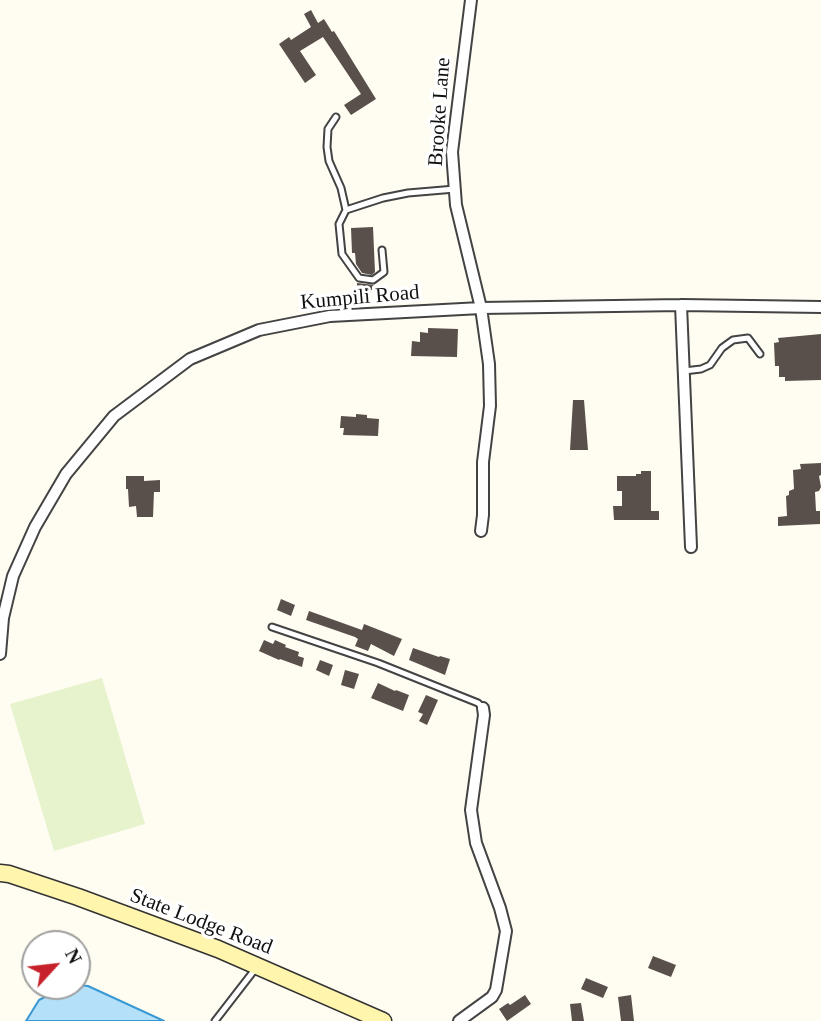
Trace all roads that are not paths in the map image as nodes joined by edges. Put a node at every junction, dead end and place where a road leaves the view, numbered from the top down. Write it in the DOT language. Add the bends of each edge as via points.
graph roads {
  1 [pos="471,0"];
  2 [pos="336,117"];
  3 [pos="455,188"];
  4 [pos="346,210"];
  5 [pos="382,250"];
  6 [pos="681,305"];
  7 [pos="821,307"];
  8 [pos="481,308"];
  9 [pos="760,354"];
  10 [pos="684,371"];
  11 [pos="481,531"];
  12 [pos="691,547"];
  13 [pos="272,627"];
  14 [pos="0,654"];
  15 [pos="483,708"];
  16 [pos="0,873"];
  17 [pos="258,966"];
  18 [pos="215,1021"];
  19 [pos="383,1021"];
  20 [pos="459,1021"];
  1 -- 3 [label="street, Brooke Lane" via="452,152"];
  2 -- 4 [label="lane" via="328,129 327,147"];
  3 -- 4 [label="lane" via="383,198"];
  3 -- 8 [label="street, Brooke Lane"];
  4 -- 5 [label="lane" via="339,224 342,254 359,278 373,280 384,272"];
  6 -- 7 [label="street, Kumpili Road"];
  6 -- 8 [label="street, Kumpili Road"];
  6 -- 10 [label="street"];
  8 -- 11 [label="street, Brooke Lane" via="491,406 483,461"];
  8 -- 14 [label="street, Kumpili Road" via="330,316 259,330 190,359 114,416 66,474 13,576"];
  9 -- 10 [label="lane" via="748,338 733,340 710,365"];
  10 -- 12 [label="street"];
  13 -- 15 [label="lane" via="378,663"];
  15 -- 20 [label="street" via="471,810 476,843 506,931 492,997"];
  16 -- 17 [label="street, State Lodge Road" via="78,897"];
  17 -- 18 [label="lane"];
  17 -- 19 [label="street, State Lodge Road"];
}
